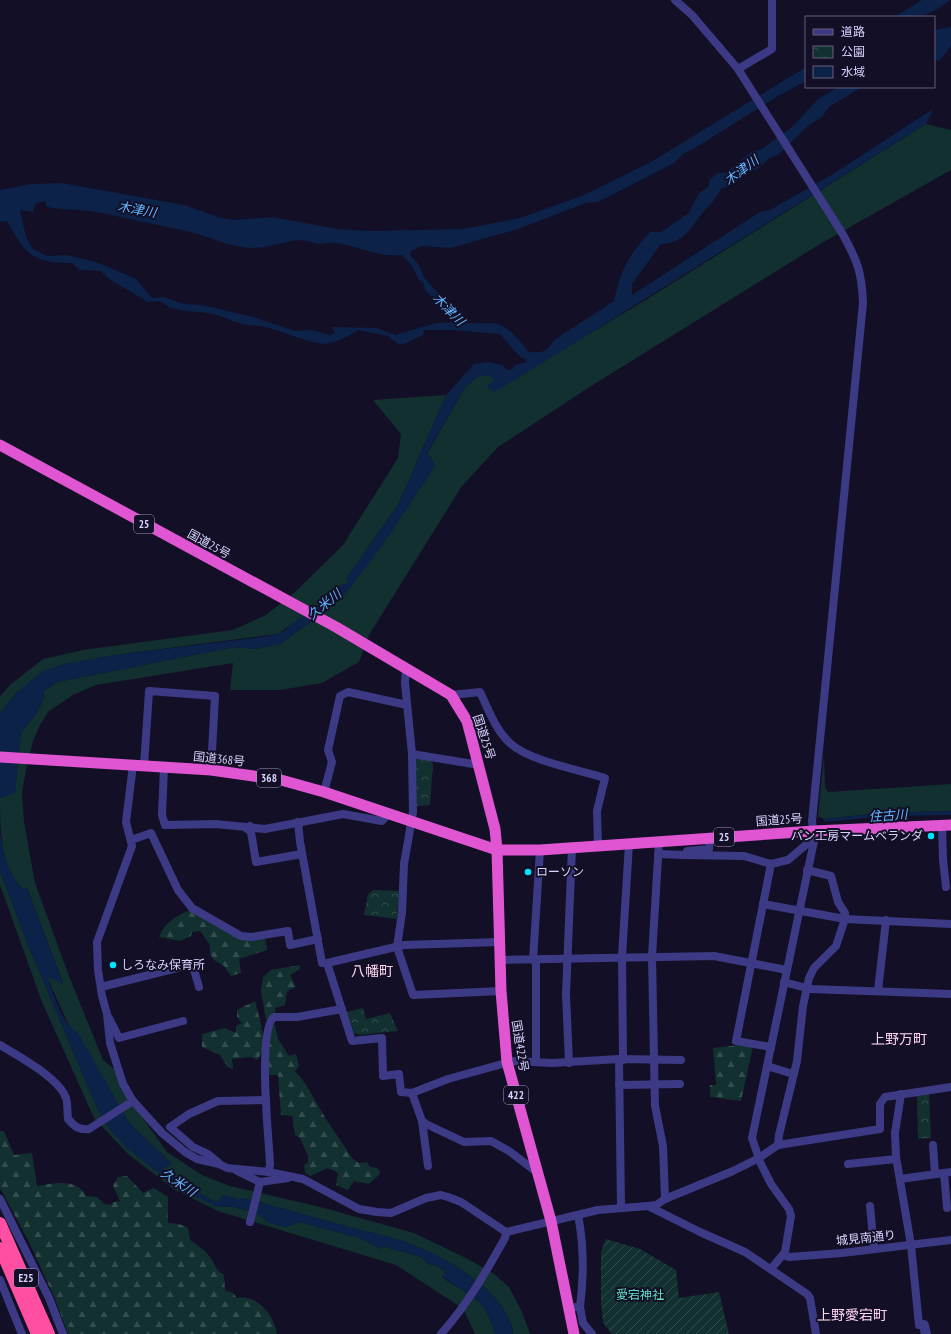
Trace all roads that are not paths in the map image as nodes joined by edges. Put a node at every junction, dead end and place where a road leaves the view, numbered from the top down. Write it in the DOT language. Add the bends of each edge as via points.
graph roads {
  1 [pos="675,0"];
  2 [pos="772,0"];
  3 [pos="740,71"];
  4 [pos="0,445"];
  5 [pos="406,668"];
  6 [pos="452,695"];
  7 [pos="407,705"];
  8 [pos="412,754"];
  9 [pos="0,757"];
  10 [pos="479,765"];
  11 [pos="138,766"];
  12 [pos="164,767"];
  13 [pos="211,770"];
  14 [pos="324,792"];
  15 [pos="388,814"];
  16 [pos="298,822"];
  17 [pos="411,822"];
  18 [pos="947,825"];
  19 [pos="248,828"];
  20 [pos="814,836"];
  21 [pos="710,838"];
  22 [pos="131,840"];
  23 [pos="659,842"];
  24 [pos="628,844"];
  25 [pos="598,846"];
  26 [pos="572,848"];
  27 [pos="497,850"];
  28 [pos="540,850"];
  29 [pos="302,854"];
  30 [pos="658,854"];
  31 [pos="686,855"];
  32 [pos="771,864"];
  33 [pos="808,870"];
  34 [pos="946,888"];
  35 [pos="763,904"];
  36 [pos="799,910"];
  37 [pos="845,919"];
  38 [pos="886,920"];
  39 [pos="951,924"];
  40 [pos="318,939"];
  41 [pos="499,942"];
  42 [pos="397,947"];
  43 [pos="622,956"];
  44 [pos="652,956"];
  45 [pos="566,957"];
  46 [pos="534,959"];
  47 [pos="500,960"];
  48 [pos="327,963"];
  49 [pos="751,963"];
  50 [pos="787,970"];
  51 [pos="784,982"];
  52 [pos="199,986"];
  53 [pos="101,987"];
  54 [pos="806,988"];
  55 [pos="500,991"];
  56 [pos="878,991"];
  57 [pos="951,994"];
  58 [pos="342,1009"];
  59 [pos="107,1014"];
  60 [pos="183,1021"];
  61 [pos="0,1045"];
  62 [pos="771,1047"];
  63 [pos="621,1059"];
  64 [pos="654,1059"];
  65 [pos="681,1060"];
  66 [pos="507,1062"];
  67 [pos="536,1062"];
  68 [pos="569,1063"];
  69 [pos="767,1066"];
  70 [pos="793,1074"];
  71 [pos="654,1084"];
  72 [pos="680,1084"];
  73 [pos="620,1085"];
  74 [pos="951,1087"];
  75 [pos="412,1093"];
  76 [pos="901,1094"];
  77 [pos="133,1100"];
  78 [pos="266,1100"];
  79 [pos="422,1121"];
  80 [pos="778,1145"];
  81 [pos="933,1145"];
  82 [pos="759,1158"];
  83 [pos="896,1159"];
  84 [pos="220,1164"];
  85 [pos="848,1164"];
  86 [pos="428,1166"];
  87 [pos="234,1169"];
  88 [pos="269,1172"];
  89 [pos="538,1173"];
  90 [pos="943,1173"];
  91 [pos="293,1177"];
  92 [pos="900,1179"];
  93 [pos="260,1182"];
  94 [pos="0,1199"];
  95 [pos="665,1199"];
  96 [pos="648,1206"];
  97 [pos="870,1206"];
  98 [pos="621,1208"];
  99 [pos="947,1208"];
  100 [pos="578,1215"];
  101 [pos="551,1221"];
  102 [pos="250,1222"];
  103 [pos="0,1223"];
  104 [pos="506,1232"];
  105 [pos="951,1240"];
  106 [pos="911,1245"];
  107 [pos="0,1248"];
  108 [pos="874,1249"];
  109 [pos="783,1255"];
  110 [pos="771,1269"];
  111 [pos="0,1280"];
  112 [pos="24,1301"];
  113 [pos="575,1308"];
  114 [pos="923,1328"];
  115 [pos="22,1334"];
  116 [pos="34,1334"];
  117 [pos="37,1334"];
  118 [pos="49,1334"];
  119 [pos="62,1334"];
  120 [pos="441,1334"];
  121 [pos="574,1334"];
  122 [pos="592,1334"];
  123 [pos="816,1334"];
  1 -- 3 [label="street" via="692,15"];
  2 -- 3 [label="street" via="772,49"];
  3 -- 20 [label="street" via="855,255 861,271 863,303 813,814"];
  4 -- 5 [label="highway, 国道25号 / 25" via="328,622"];
  5 -- 6 [label="highway, 国道25号 / 25"];
  5 -- 7 [label="street"];
  6 -- 10 [label="highway, 国道25号" via="466,721"];
  6 -- 25 [label="street" via="480,692 502,735 511,745 528,755 605,778 597,811"];
  7 -- 8 [label="street"];
  7 -- 14 [label="street" via="348,692 340,696 328,750 332,762"];
  8 -- 10 [label="street"];
  8 -- 17 [label="street"];
  9 -- 11 [label="highway, 国道368号 / 368"];
  10 -- 27 [label="highway, 国道25号" via="493,821"];
  11 -- 12 [label="highway, 国道368号 / 368"];
  11 -- 13 [label="street" via="149,691 215,696"];
  11 -- 22 [label="street" via="126,822"];
  12 -- 13 [label="highway, 国道368号 / 368"];
  12 -- 19 [label="street" via="162,815 165,825 216,824"];
  13 -- 14 [label="highway, 国道368号 / 368" via="281,780"];
  14 -- 15 [label="highway, 国道368号 / 368"];
  15 -- 16 [label="street" via="382,821 343,814"];
  15 -- 17 [label="highway, 国道368号 / 368"];
  16 -- 19 [label="street" via="265,829"];
  16 -- 29 [label="street"];
  17 -- 27 [label="highway, 国道368号 / 368"];
  17 -- 42 [label="street" via="404,864 402,913"];
  18 -- 20 [label="highway, 国道25号 / 25"];
  18 -- 34 [label="street" via="943,860"];
  19 -- 29 [label="street" via="256,862"];
  20 -- 21 [label="highway, 国道25号 / 25"];
  20 -- 32 [label="street" via="788,860"];
  20 -- 33 [label="street"];
  21 -- 23 [label="highway, 国道25号 / 25"];
  21 -- 31 [label="street" via="709,849 686,851"];
  22 -- 40 [label="street" via="152,833 186,902 206,917 241,936 251,937 288,931 290,945"];
  22 -- 53 [label="street" via="130,855 96,942"];
  23 -- 24 [label="highway, 国道25号 / 25"];
  23 -- 30 [label="street"];
  24 -- 25 [label="highway, 国道25号 / 25"];
  24 -- 43 [label="street"];
  25 -- 26 [label="highway, 国道25号 / 25"];
  26 -- 28 [label="highway, 国道25号 / 25"];
  26 -- 45 [label="street"];
  27 -- 28 [label="highway, 国道25号 / 25"];
  27 -- 41 [label="highway, 国道422号 / 422"];
  28 -- 46 [label="street"];
  29 -- 40 [label="street"];
  30 -- 31 [label="street"];
  30 -- 44 [label="street"];
  31 -- 32 [label="street" via="744,856"];
  32 -- 35 [label="street"];
  33 -- 36 [label="street"];
  33 -- 37 [label="street" via="831,876"];
  35 -- 36 [label="street"];
  35 -- 49 [label="street"];
  36 -- 37 [label="street"];
  36 -- 50 [label="street"];
  37 -- 38 [label="street"];
  37 -- 54 [label="street" via="836,946 814,968"];
  38 -- 39 [label="street"];
  38 -- 56 [label="street"];
  40 -- 48 [label="street" via="322,963"];
  41 -- 42 [label="street"];
  41 -- 47 [label="highway, 国道422号 / 422"];
  42 -- 48 [label="street"];
  42 -- 55 [label="street" via="412,995"];
  43 -- 44 [label="street"];
  43 -- 45 [label="street"];
  43 -- 63 [label="street"];
  44 -- 49 [label="street" via="714,956"];
  44 -- 64 [label="street"];
  45 -- 46 [label="street"];
  45 -- 68 [label="street"];
  46 -- 47 [label="street"];
  46 -- 67 [label="street"];
  47 -- 55 [label="highway, 国道422号 / 422"];
  48 -- 58 [label="street"];
  49 -- 50 [label="street"];
  49 -- 62 [label="street" via="736,1041"];
  50 -- 51 [label="street"];
  51 -- 54 [label="street"];
  51 -- 62 [label="street"];
  52 -- 53 [label="street" via="193,966 189,965"];
  53 -- 59 [label="street"];
  54 -- 56 [label="street"];
  54 -- 70 [label="street"];
  55 -- 66 [label="highway, 国道422号 / 422"];
  56 -- 57 [label="street"];
  58 -- 75 [label="street" via="352,1041 382,1038 383,1076 399,1074 401,1092"];
  58 -- 78 [label="street" via="274,1017 270,1020 267,1025 264,1054"];
  59 -- 60 [label="street" via="119,1038"];
  59 -- 77 [label="street" via="115,1063"];
  61 -- 77 [label="street" via="31,1063 56,1084 67,1099 68,1119 81,1130 89,1129"];
  62 -- 69 [label="street"];
  63 -- 64 [label="street"];
  63 -- 68 [label="street"];
  63 -- 73 [label="street"];
  64 -- 65 [label="street"];
  64 -- 71 [label="street"];
  66 -- 67 [label="street"];
  66 -- 75 [label="street" via="448,1079"];
  66 -- 89 [label="highway, 国道422号 / 422"];
  67 -- 68 [label="street"];
  69 -- 70 [label="street"];
  69 -- 82 [label="street" via="752,1138"];
  70 -- 80 [label="street"];
  71 -- 72 [label="street"];
  71 -- 73 [label="street"];
  71 -- 95 [label="street" via="655,1106 663,1146"];
  73 -- 98 [label="street"];
  74 -- 76 [label="street"];
  75 -- 79 [label="street"];
  76 -- 80 [label="street" via="885,1097 882,1101 880,1129"];
  76 -- 83 [label="street" via="895,1134"];
  77 -- 84 [label="street" via="162,1133 185,1152 197,1159"];
  78 -- 84 [label="street" via="218,1101 189,1114 170,1127 193,1147 208,1154"];
  78 -- 88 [label="street"];
  79 -- 86 [label="street"];
  79 -- 89 [label="street" via="461,1141 491,1140"];
  80 -- 82 [label="street"];
  81 -- 90 [label="street"];
  82 -- 95 [label="street" via="733,1172"];
  82 -- 109 [label="street" via="771,1184 789,1209 790,1223"];
  83 -- 85 [label="street"];
  83 -- 92 [label="street"];
  84 -- 87 [label="street"];
  87 -- 88 [label="street"];
  87 -- 93 [label="street"];
  88 -- 91 [label="street"];
  89 -- 101 [label="highway, 国道422号 / 422"];
  90 -- 92 [label="street"];
  90 -- 99 [label="street"];
  91 -- 93 [label="street"];
  91 -- 104 [label="street" via="323,1188 359,1209 391,1214 426,1198 441,1195 461,1202"];
  92 -- 106 [label="street"];
  93 -- 102 [label="street"];
  94 -- 119 [label="street" via="49,1298"];
  95 -- 96 [label="street" via="656,1205"];
  96 -- 98 [label="street"];
  96 -- 110 [label="street" via="745,1252"];
  97 -- 108 [label="street"];
  98 -- 100 [label="street"];
  100 -- 101 [label="street"];
  100 -- 113 [label="street" via="583,1247 583,1277"];
  101 -- 104 [label="street"];
  101 -- 113 [label="highway, 国道422号 / 422"];
  103 -- 118 [label="highway, E25"];
  104 -- 120 [label="street" via="487,1270"];
  105 -- 106 [label="street, 城見南通り"];
  106 -- 108 [label="street, 城見南通り"];
  106 -- 114 [label="street"];
  107 -- 112 [label="highway, E25"];
  108 -- 109 [label="street, 城見南通り" via="789,1257"];
  109 -- 110 [label="street"];
  110 -- 123 [label="street" via="810,1298"];
  111 -- 115 [label="street"];
  112 -- 116 [label="highway"];
  112 -- 117 [label="highway, E25"];
  113 -- 121 [label="highway, 国道422号 / 422"];
  113 -- 122 [label="street"];
}
